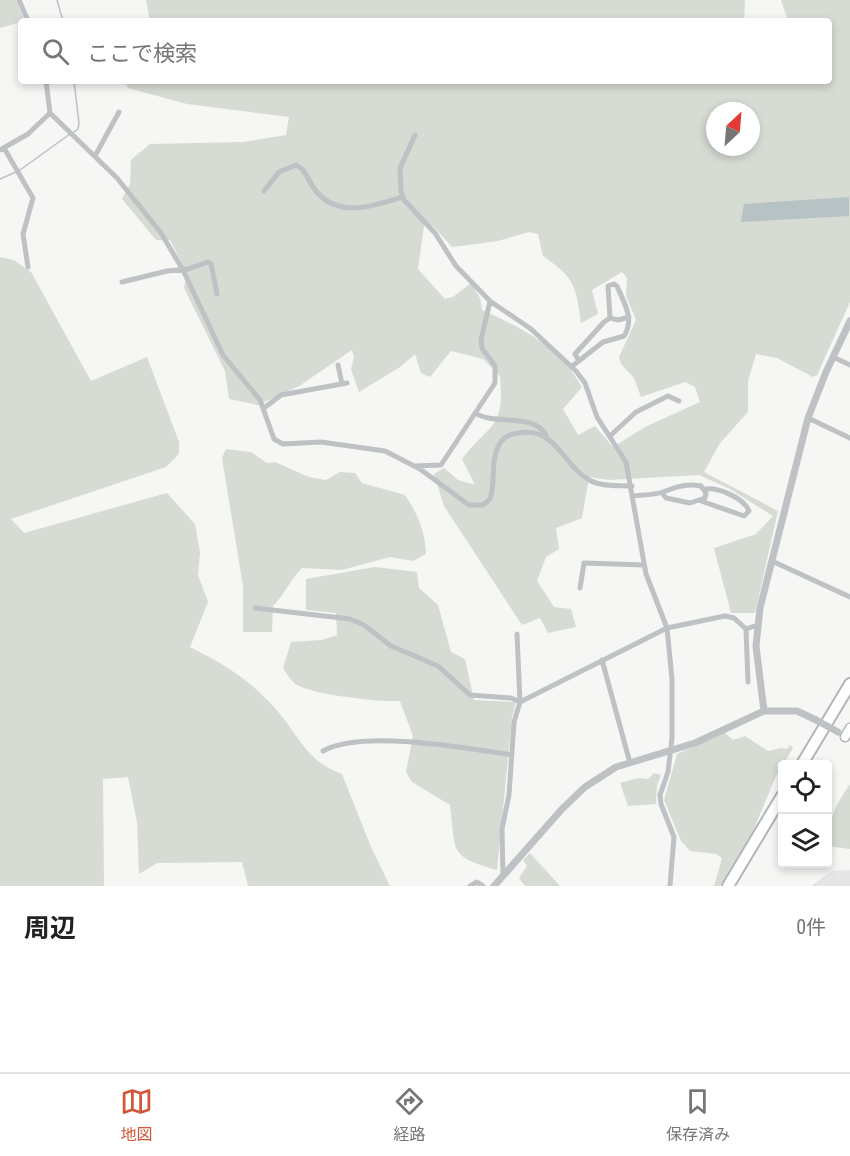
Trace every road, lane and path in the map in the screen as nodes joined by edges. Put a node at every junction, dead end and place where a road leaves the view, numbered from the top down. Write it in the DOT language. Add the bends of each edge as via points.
graph roads {
  1 [pos="19,0"];
  2 [pos="26,18"];
  3 [pos="46,84"];
  4 [pos="120,112"];
  5 [pos="50,113"];
  6 [pos="415,135"];
  7 [pos="2,149"];
  8 [pos="95,156"];
  9 [pos="264,192"];
  10 [pos="403,197"];
  11 [pos="28,267"];
  12 [pos="183,270"];
  13 [pos="122,282"];
  14 [pos="216,294"];
  15 [pos="490,301"];
  16 [pos="629,317"];
  17 [pos="610,318"];
  18 [pos="850,321"];
  19 [pos="833,357"];
  20 [pos="579,362"];
  21 [pos="338,365"];
  22 [pos="850,365"];
  23 [pos="571,367"];
  24 [pos="679,401"];
  25 [pos="264,408"];
  26 [pos="475,413"];
  27 [pos="808,418"];
  28 [pos="546,435"];
  29 [pos="610,436"];
  30 [pos="850,438"];
  31 [pos="415,466"];
  32 [pos="632,486"];
  33 [pos="705,489"];
  34 [pos="662,493"];
  35 [pos="633,496"];
  36 [pos="699,501"];
  37 [pos="772,561"];
  38 [pos="644,565"];
  39 [pos="580,588"];
  40 [pos="850,597"];
  41 [pos="255,608"];
  42 [pos="758,625"];
  43 [pos="667,628"];
  44 [pos="746,629"];
  45 [pos="517,634"];
  46 [pos="602,660"];
  47 [pos="748,682"];
  48 [pos="850,684"];
  49 [pos="520,702"];
  50 [pos="764,711"];
  51 [pos="850,728"];
  52 [pos="844,736"];
  53 [pos="323,751"];
  54 [pos="671,751"];
  55 [pos="512,755"];
  56 [pos="805,760"];
  57 [pos="630,763"];
  58 [pos="778,804"];
  59 [pos="503,877"];
  60 [pos="470,886"];
  61 [pos="483,886"];
  62 [pos="494,886"];
  63 [pos="670,886"];
  64 [pos="728,886"];
  1 -- 2 [label="street"];
  3 -- 5 [label="street"];
  4 -- 8 [label="street"];
  5 -- 7 [label="street" via="28,134"];
  5 -- 8 [label="street"];
  6 -- 10 [label="street" via="400,168"];
  7 -- 11 [label="street" via="33,198 23,234"];
  8 -- 12 [label="street" via="161,233"];
  9 -- 10 [label="street" via="279,172 296,165 319,195 335,206 361,209"];
  10 -- 15 [label="street" via="435,233 456,266"];
  12 -- 13 [label="street"];
  12 -- 14 [label="street" via="204,262 212,264"];
  12 -- 25 [label="street" via="223,355"];
  15 -- 23 [label="street" via="531,329"];
  15 -- 26 [label="street" via="481,340 495,366 495,383"];
  16 -- 17 [label="street"];
  16 -- 17 [label="street" via="614,284 606,291"];
  16 -- 20 [label="street" via="624,336 603,342"];
  17 -- 20 [label="street" via="575,354"];
  18 -- 19 [label="street"];
  19 -- 22 [label="street"];
  19 -- 27 [label="street"];
  20 -- 23 [label="street"];
  21 -- 25 [label="street" via="345,384 281,395"];
  23 -- 29 [label="street" via="585,384 597,417"];
  24 -- 29 [label="street" via="668,396 648,405"];
  25 -- 31 [label="street" via="274,439 283,444 321,442 385,451"];
  26 -- 28 [label="street" via="490,420 537,425"];
  26 -- 31 [label="street" via="441,465"];
  27 -- 30 [label="street"];
  27 -- 37 [label="street"];
  28 -- 31 [label="street" via="525,431 506,437 494,461 490,499 483,505 469,505"];
  28 -- 32 [label="street" via="590,480"];
  29 -- 32 [label="street" via="626,462"];
  32 -- 35 [label="street"];
  33 -- 34 [label="street" via="691,484"];
  33 -- 36 [label="street" via="705,498"];
  33 -- 36 [label="street" via="725,492 748,506 749,511 744,516"];
  34 -- 35 [label="street"];
  34 -- 36 [label="street" via="679,502"];
  35 -- 38 [label="street"];
  37 -- 40 [label="street"];
  37 -- 42 [label="street"];
  38 -- 39 [label="street" via="584,563"];
  38 -- 43 [label="street"];
  41 -- 49 [label="street" via="350,619 391,646 438,666 470,695"];
  42 -- 44 [label="street"];
  42 -- 50 [label="street" via="758,672"];
  43 -- 44 [label="street" via="725,616 734,618"];
  43 -- 46 [label="street"];
  43 -- 54 [label="street" via="672,679"];
  44 -- 47 [label="street"];
  45 -- 49 [label="street"];
  46 -- 49 [label="street"];
  46 -- 57 [label="street"];
  48 -- 56 [label="highway"];
  49 -- 55 [label="street"];
  50 -- 52 [label="street, bridge" via="796,711"];
  50 -- 54 [label="street"];
  51 -- 52 [label="main road"];
  53 -- 55 [label="street" via="338,744 408,741"];
  54 -- 57 [label="street"];
  54 -- 63 [label="street" via="660,795 674,837"];
  55 -- 59 [label="street" via="502,839"];
  57 -- 59 [label="street" via="616,767 585,787"];
  58 -- 64 [label="highway"];
  59 -- 62 [label="street"];
  60 -- 61 [label="street" via="477,882"];
}
